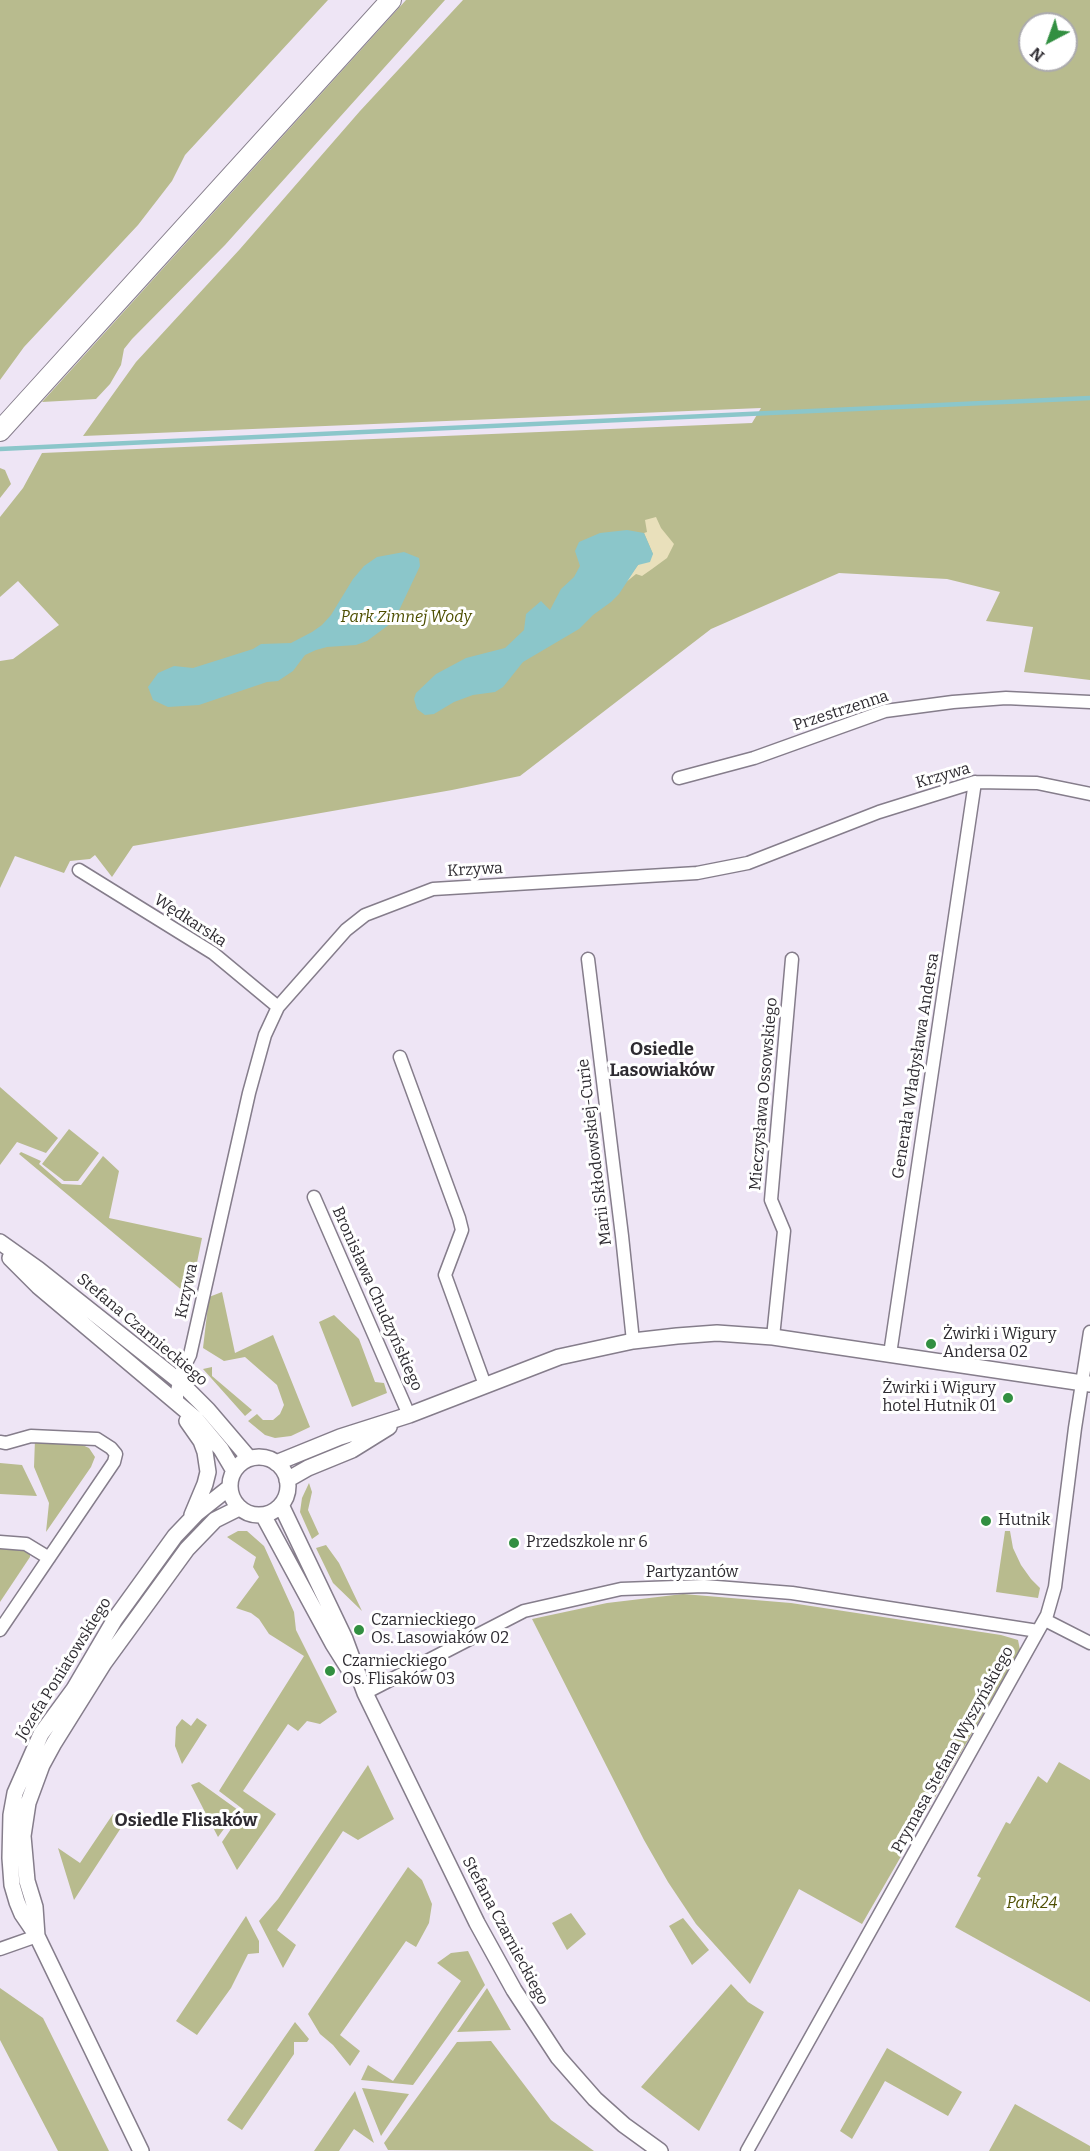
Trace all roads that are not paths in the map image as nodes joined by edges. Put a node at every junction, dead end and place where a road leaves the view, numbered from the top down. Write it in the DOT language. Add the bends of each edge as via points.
graph roads {
  1 [pos="391,0"];
  2 [pos="6,424"];
  3 [pos="1090,702"];
  4 [pos="679,778"];
  5 [pos="975,782"];
  6 [pos="1090,794"];
  7 [pos="79,870"];
  8 [pos="588,959"];
  9 [pos="792,959"];
  10 [pos="278,1007"];
  11 [pos="400,1057"];
  12 [pos="314,1197"];
  13 [pos="0,1242"];
  14 [pos="0,1247"];
  15 [pos="1090,1332"];
  16 [pos="773,1337"];
  17 [pos="633,1341"];
  18 [pos="890,1354"];
  19 [pos="179,1381"];
  20 [pos="1086,1383"];
  21 [pos="485,1385"];
  22 [pos="177,1403"];
  23 [pos="409,1415"];
  24 [pos="0,1442"];
  25 [pos="249,1458"];
  26 [pos="276,1463"];
  27 [pos="234,1471"];
  28 [pos="287,1480"];
  29 [pos="230,1487"];
  30 [pos="281,1505"];
  31 [pos="239,1508"];
  32 [pos="263,1515"];
  33 [pos="190,1520"];
  34 [pos="0,1542"];
  35 [pos="48,1558"];
  36 [pos="1042,1625"];
  37 [pos="0,1630"];
  38 [pos="1090,1643"];
  39 [pos="365,1694"];
  40 [pos="37,1935"];
  41 [pos="0,1949"];
  42 [pos="141,2151"];
  43 [pos="660,2151"];
  44 [pos="747,2151"];
  1 -- 2 [label="main road"];
  3 -- 4 [label="street, Przestrzenna" via="1006,698 885,711 754,759"];
  5 -- 6 [label="street, Krzywa" via="1037,783"];
  5 -- 10 [label="street, Krzywa" via="879,813 748,863 697,873 433,889 365,915 346,930"];
  5 -- 18 [label="street, Generała Władysława Andersa"];
  7 -- 10 [label="street, Wędkarska" via="213,953"];
  8 -- 17 [label="street, Marii Skłodowskiej-Curie"];
  9 -- 16 [label="street, Mieczysława Ossowskiego" via="771,1200 784,1231"];
  10 -- 19 [label="street, Krzywa" via="265,1035 249,1092 190,1355"];
  11 -- 21 [label="street" via="459,1218 462,1230 445,1275"];
  12 -- 23 [label="street, Bronisława Chudzyńskiego"];
  13 -- 19 [label="street, Stefana Czarnieckiego"];
  14 -- 22 [label="street, Stefana Czarnieckiego" via="38,1286"];
  15 -- 20 [label="street, Prymasa Stefana Wyszyńskiego"];
  16 -- 17 [label="street" via="717,1334"];
  16 -- 18 [label="street"];
  17 -- 21 [label="street" via="560,1357"];
  18 -- 20 [label="street"];
  19 -- 22 [label="street, Krzywa"];
  19 -- 25 [label="street, Stefana Czarnieckiego"];
  20 -- 36 [label="street, Prymasa Stefana Wyszyńskiego" via="1055,1587"];
  21 -- 23 [label="street"];
  22 -- 27 [label="street, Stefana Czarnieckiego" via="208,1432"];
  22 -- 33 [label="street" via="201,1441 207,1460 205,1484"];
  23 -- 26 [label="street"];
  23 -- 28 [label="street" via="352,1450"];
  24 -- 35 [label="street" via="31,1436 97,1439 116,1455"];
  25 -- 26 [label="street" via="268,1458"];
  25 -- 27 [label="street"];
  26 -- 28 [label="street"];
  27 -- 29 [label="street"];
  28 -- 30 [label="street"];
  29 -- 31 [label="street"];
  29 -- 33 [label="street, Józefa Poniatowskiego"];
  30 -- 32 [label="street"];
  30 -- 39 [label="street, Stefana Czarnieckiego" via="345,1639"];
  31 -- 32 [label="street"];
  31 -- 40 [label="street, Józefa Poniatowskiego" via="215,1520 187,1549 104,1663 42,1765 28,1803 24,1836"];
  32 -- 39 [label="street, Stefana Czarnieckiego" via="333,1644"];
  33 -- 40 [label="street, Józefa Poniatowskiego" via="115,1619 47,1726 15,1793 9,1832 12,1885 22,1914"];
  34 -- 35 [label="street" via="26,1544"];
  35 -- 37 [label="street"];
  36 -- 38 [label="street, Partyzantów"];
  36 -- 39 [label="street, Partyzantów" via="792,1593 704,1586 621,1589 524,1611"];
  36 -- 44 [label="street, Prymasa Stefana Wyszyńskiego"];
  39 -- 43 [label="street, Stefana Czarnieckiego" via="477,1923 534,2022 595,2099"];
  40 -- 41 [label="street"];
  40 -- 42 [label="street, Józefa Poniatowskiego"];
}
